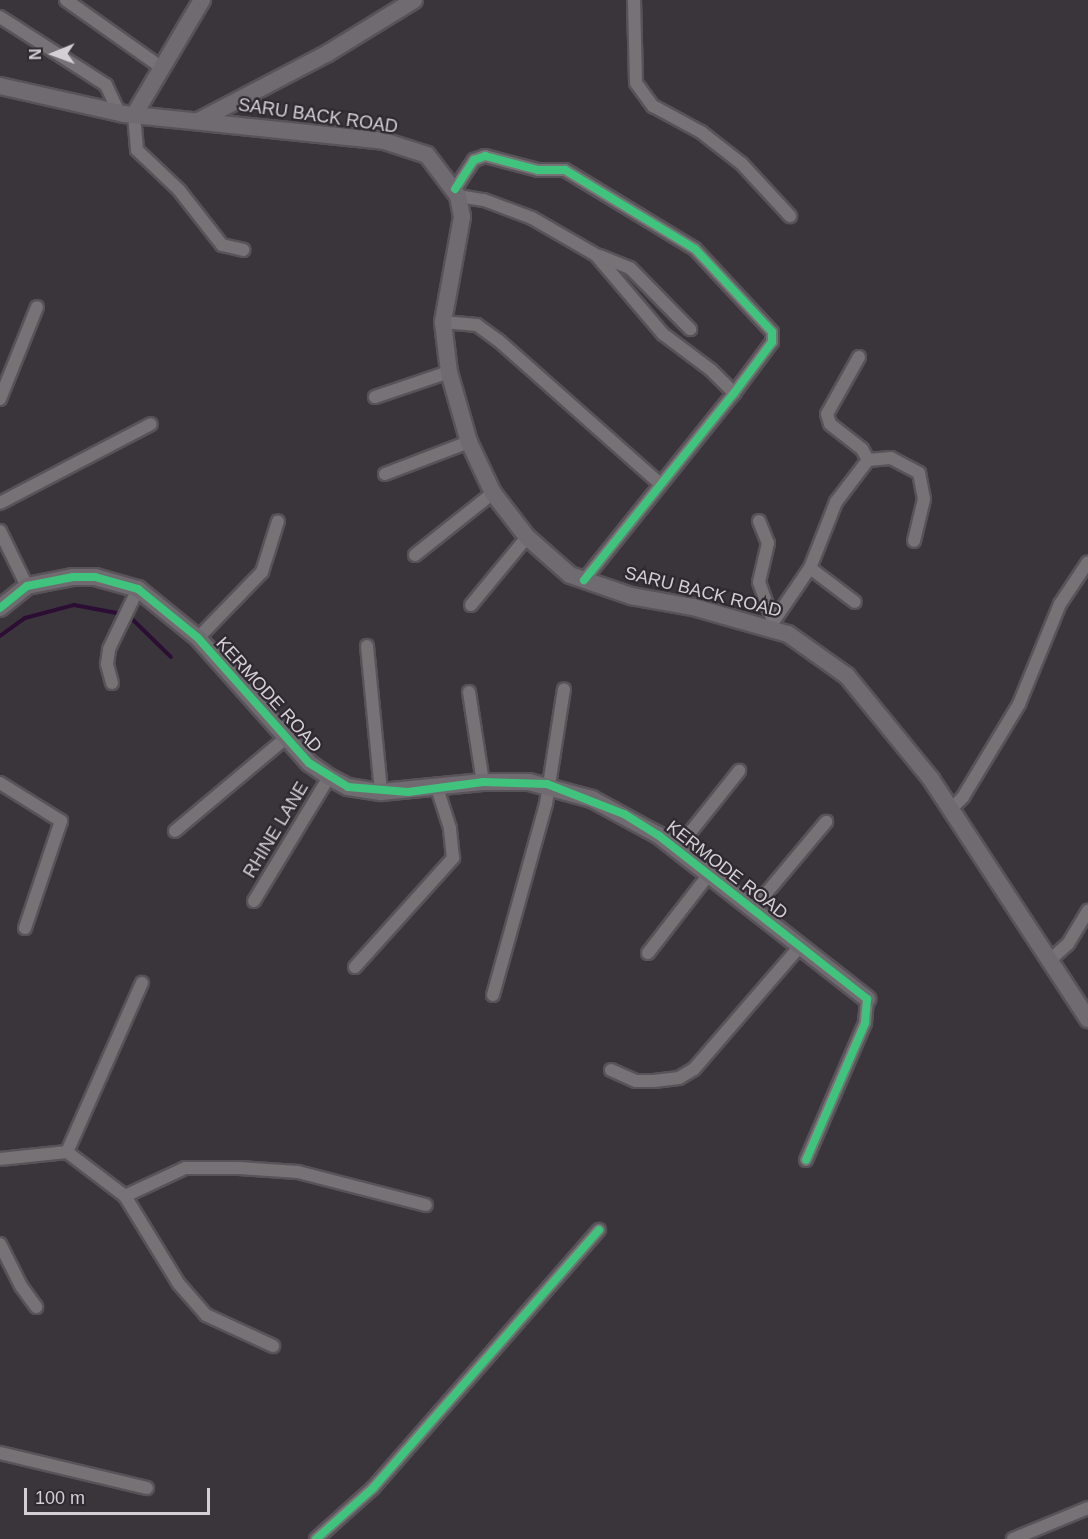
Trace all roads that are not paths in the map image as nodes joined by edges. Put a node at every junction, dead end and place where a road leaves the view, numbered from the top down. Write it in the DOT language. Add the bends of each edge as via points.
graph roads {
  1 [pos="66,0"];
  2 [pos="202,0"];
  3 [pos="414,0"];
  4 [pos="634,0"];
  5 [pos="0,16"];
  6 [pos="162,68"];
  7 [pos="0,86"];
  8 [pos="126,114"];
  9 [pos="199,120"];
  10 [pos="457,193"];
  11 [pos="790,216"];
  12 [pos="243,250"];
  13 [pos="596,255"];
  14 [pos="37,307"];
  15 [pos="443,322"];
  16 [pos="690,328"];
  17 [pos="859,357"];
  18 [pos="449,372"];
  19 [pos="734,393"];
  20 [pos="375,397"];
  21 [pos="0,399"];
  22 [pos="151,424"];
  23 [pos="469,442"];
  24 [pos="868,460"];
  25 [pos="385,474"];
  26 [pos="660,484"];
  27 [pos="493,493"];
  28 [pos="0,503"];
  29 [pos="278,521"];
  30 [pos="759,521"];
  31 [pos="0,531"];
  32 [pos="527,537"];
  33 [pos="914,541"];
  34 [pos="415,555"];
  35 [pos="1088,562"];
  36 [pos="810,567"];
  37 [pos="584,580"];
  38 [pos="27,586"];
  39 [pos="138,589"];
  40 [pos="855,603"];
  41 [pos="471,605"];
  42 [pos="0,608"];
  43 [pos="771,625"];
  44 [pos="198,638"];
  45 [pos="367,646"];
  46 [pos="112,683"];
  47 [pos="564,689"];
  48 [pos="469,692"];
  49 [pos="286,737"];
  50 [pos="739,771"];
  51 [pos="329,777"];
  52 [pos="483,782"];
  53 [pos="0,783"];
  54 [pos="547,784"];
  55 [pos="437,788"];
  56 [pos="381,792"];
  57 [pos="952,808"];
  58 [pos="826,822"];
  59 [pos="175,831"];
  60 [pos="677,849"];
  61 [pos="710,873"];
  62 [pos="254,901"];
  63 [pos="753,909"];
  64 [pos="1088,911"];
  65 [pos="25,928"];
  66 [pos="800,946"];
  67 [pos="648,953"];
  68 [pos="1050,960"];
  69 [pos="355,967"];
  70 [pos="142,983"];
  71 [pos="493,995"];
  72 [pos="867,999"];
  73 [pos="1088,1019"];
  74 [pos="611,1070"];
  75 [pos="67,1152"];
  76 [pos="0,1159"];
  77 [pos="806,1160"];
  78 [pos="125,1196"];
  79 [pos="426,1205"];
  80 [pos="599,1230"];
  81 [pos="0,1244"];
  82 [pos="36,1307"];
  83 [pos="273,1346"];
  84 [pos="0,1453"];
  85 [pos="147,1488"];
  86 [pos="1088,1508"];
  87 [pos="316,1539"];
  88 [pos="1013,1539"];
  1 -- 6 [label="street"];
  2 -- 6 [label="main road"];
  3 -- 9 [label="main road" via="319,59"];
  4 -- 11 [label="street" via="636,83 653,106 701,132 742,164"];
  5 -- 8 [label="street" via="106,85"];
  6 -- 8 [label="main road"];
  7 -- 8 [label="main road, SARU BACK ROAD"];
  8 -- 9 [label="main road, SARU BACK ROAD"];
  8 -- 12 [label="street" via="137,150 178,190 222,245"];
  9 -- 10 [label="main road, SARU BACK ROAD" via="384,141 427,155"];
  10 -- 13 [label="street" via="532,218"];
  10 -- 15 [label="main road, SARU BACK ROAD" via="462,217"];
  10 -- 19 [label="street" via="474,160 485,156 538,170 565,170 695,249 772,332 772,342"];
  13 -- 16 [label="street" via="630,268"];
  13 -- 19 [label="street" via="663,334"];
  14 -- 21 [label="street"];
  15 -- 18 [label="main road, SARU BACK ROAD"];
  15 -- 26 [label="street" via="477,325 498,340"];
  17 -- 24 [label="street" via="826,414 830,424 862,449"];
  18 -- 20 [label="street"];
  18 -- 23 [label="main road, SARU BACK ROAD"];
  19 -- 26 [label="street"];
  22 -- 28 [label="street"];
  23 -- 25 [label="street"];
  23 -- 27 [label="main road, SARU BACK ROAD"];
  24 -- 33 [label="street" via="891,458 919,473 924,499"];
  24 -- 36 [label="street" via="836,502"];
  26 -- 37 [label="street"];
  27 -- 32 [label="main road, SARU BACK ROAD"];
  27 -- 34 [label="street"];
  29 -- 44 [label="street" via="262,572"];
  30 -- 43 [label="street" via="768,543 759,582"];
  31 -- 38 [label="street"];
  32 -- 37 [label="main road, SARU BACK ROAD" via="570,575"];
  32 -- 41 [label="street"];
  35 -- 57 [label="street" via="1056,612 1019,704 963,797"];
  36 -- 40 [label="street"];
  36 -- 43 [label="street"];
  37 -- 43 [label="main road, SARU BACK ROAD" via="632,596"];
  38 -- 39 [label="main road, KERMODE ROAD" via="73,577 95,578"];
  38 -- 42 [label="main road, KERMODE ROAD"];
  39 -- 44 [label="main road, KERMODE ROAD"];
  39 -- 46 [label="street" via="108,650"];
  43 -- 57 [label="main road, SARU BACK ROAD" via="847,676"];
  44 -- 49 [label="main road, KERMODE ROAD"];
  45 -- 56 [label="street"];
  47 -- 54 [label="street"];
  48 -- 52 [label="street"];
  49 -- 51 [label="main road, KERMODE ROAD" via="309,763"];
  49 -- 59 [label="street"];
  50 -- 60 [label="street"];
  51 -- 56 [label="main road, KERMODE ROAD" via="348,787"];
  51 -- 62 [label="street, RHINE LANE"];
  52 -- 54 [label="main road, KERMODE ROAD"];
  52 -- 55 [label="main road, KERMODE ROAD"];
  53 -- 65 [label="street" via="61,821"];
  54 -- 60 [label="main road, KERMODE ROAD" via="624,814"];
  54 -- 71 [label="street" via="546,804"];
  55 -- 56 [label="main road, KERMODE ROAD"];
  55 -- 69 [label="street" via="450,828 453,858"];
  57 -- 68 [label="main road, SARU BACK ROAD"];
  58 -- 63 [label="street"];
  60 -- 61 [label="main road, KERMODE ROAD"];
  61 -- 63 [label="main road, KERMODE ROAD"];
  61 -- 67 [label="street"];
  63 -- 66 [label="main road, KERMODE ROAD"];
  64 -- 68 [label="street" via="1068,944"];
  66 -- 72 [label="main road, KERMODE ROAD"];
  66 -- 74 [label="street" via="694,1070 679,1078 645,1081"];
  68 -- 73 [label="main road, SARU BACK ROAD"];
  70 -- 75 [label="street"];
  72 -- 77 [label="street" via="865,1023"];
  75 -- 76 [label="street"];
  75 -- 78 [label="street"];
  78 -- 79 [label="street" via="185,1168 239,1168 298,1172"];
  78 -- 83 [label="street" via="179,1284 206,1315"];
  80 -- 87 [label="street" via="373,1488"];
  81 -- 82 [label="street"];
  84 -- 85 [label="street"];
  86 -- 88 [label="street"];
}
